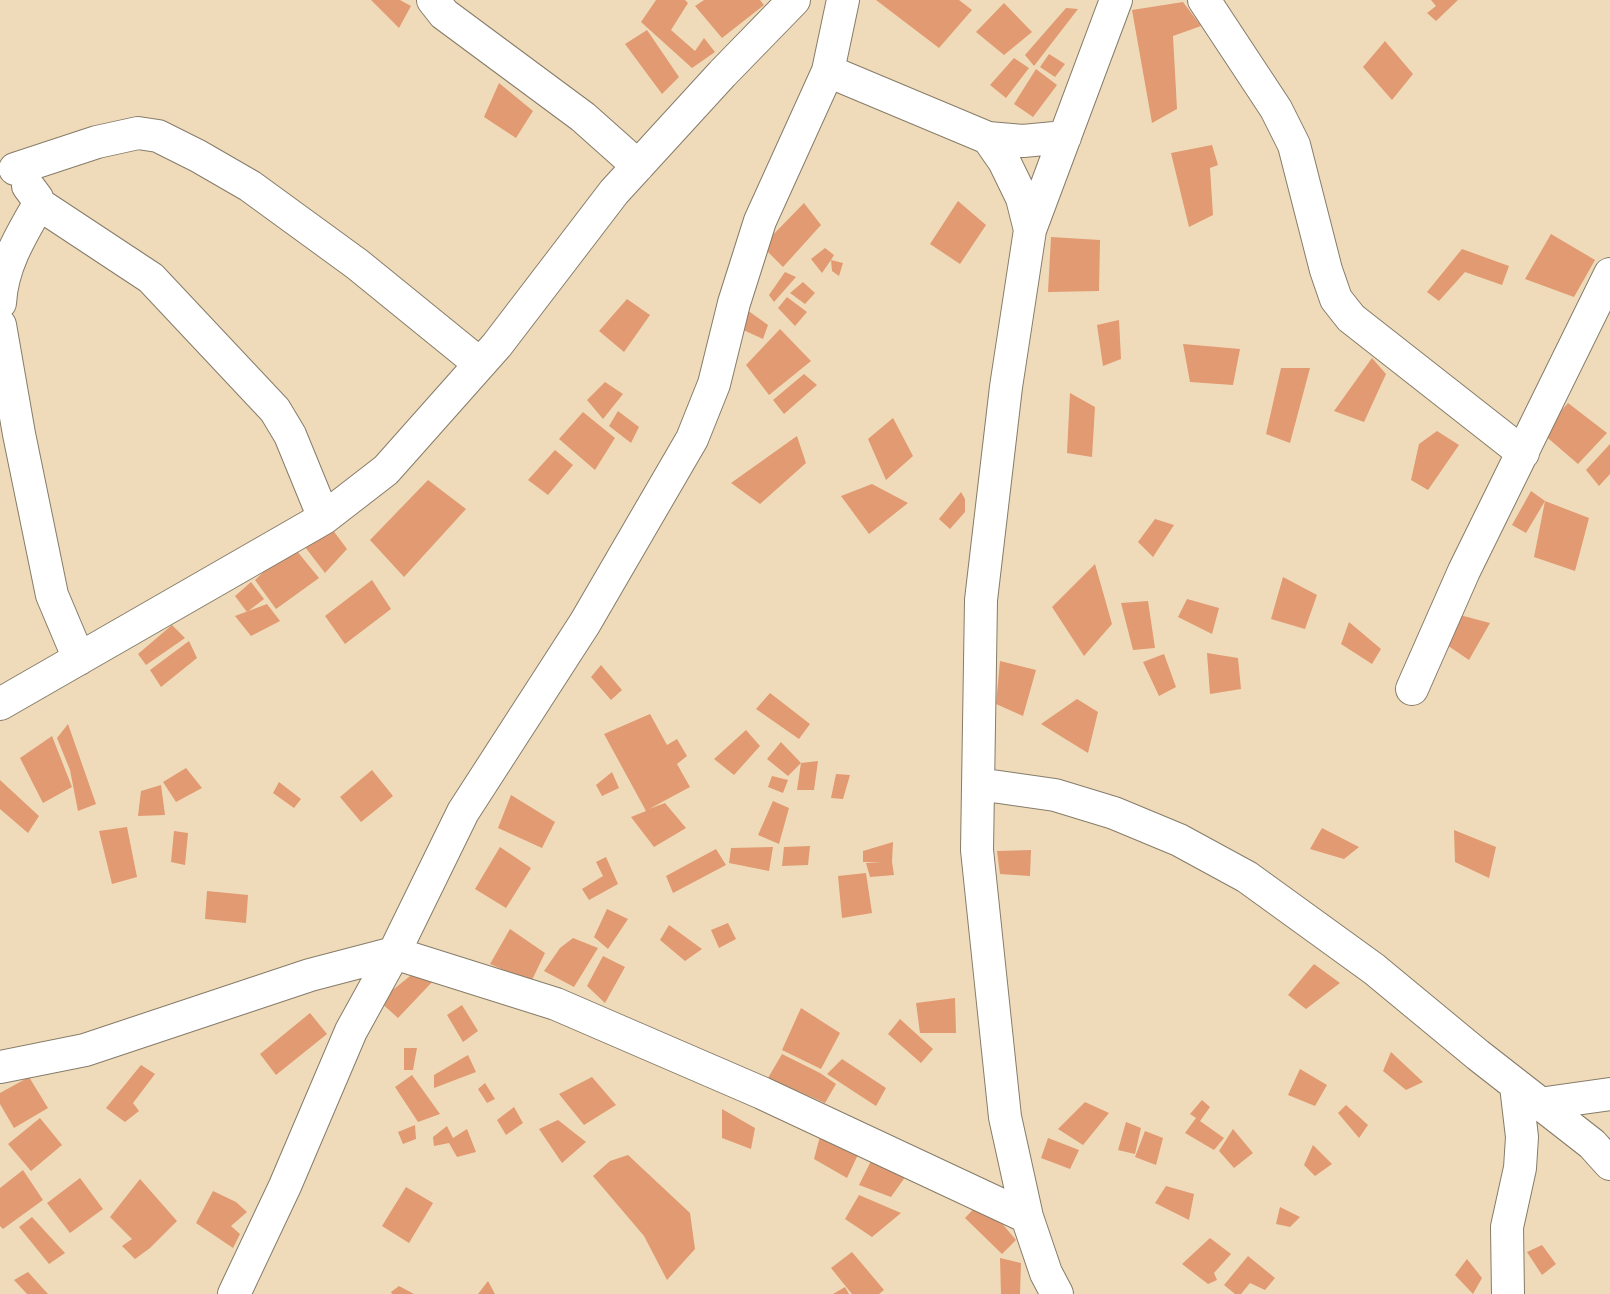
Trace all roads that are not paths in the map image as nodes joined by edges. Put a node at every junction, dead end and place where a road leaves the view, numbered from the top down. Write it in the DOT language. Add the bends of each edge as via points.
graph roads {
  1 [pos="433,0"];
  2 [pos="794,0"];
  3 [pos="843,0"];
  4 [pos="1116,0"];
  5 [pos="1204,0"];
  6 [pos="828,71"];
  7 [pos="1065,137"];
  8 [pos="988,138"];
  9 [pos="7,163"];
  10 [pos="638,166"];
  11 [pos="39,204"];
  12 [pos="1030,230"];
  13 [pos="1610,274"];
  14 [pos="0,303"];
  15 [pos="0,325"];
  16 [pos="480,364"];
  17 [pos="1523,453"];
  18 [pos="324,518"];
  19 [pos="79,659"];
  20 [pos="1412,689"];
  21 [pos="0,704"];
  22 [pos="978,784"];
  23 [pos="394,952"];
  24 [pos="0,1067"];
  25 [pos="1610,1094"];
  26 [pos="1528,1095"];
  27 [pos="1610,1164"];
  28 [pos="1027,1217"];
  29 [pos="234,1294"];
  30 [pos="1057,1294"];
  31 [pos="1508,1294"];
  1 -- 10 [label="street" via="444,15 583,117"];
  2 -- 10 [label="street"];
  3 -- 6 [label="street"];
  4 -- 7 [label="street"];
  5 -- 17 [label="street" via="1276,109 1294,145 1336,299 1351,318"];
  6 -- 8 [label="street"];
  6 -- 23 [label="street" via="760,221 714,384 692,439 585,622 463,812"];
  7 -- 8 [label="street" via="1023,141"];
  7 -- 12 [label="street"];
  8 -- 12 [label="street" via="1022,198"];
  9 -- 11 [label="street"];
  9 -- 16 [label="street" via="138,133 158,136 250,186 357,264"];
  10 -- 16 [label="street"];
  11 -- 14 [label="street" via="15,247"];
  11 -- 18 [label="street" via="151,278 275,410 290,435"];
  12 -- 22 [label="street" via="1006,387 981,600"];
  13 -- 17 [label="street"];
  15 -- 19 [label="street" via="52,595"];
  16 -- 18 [label="street" via="386,470"];
  17 -- 20 [label="street" via="1464,571"];
  18 -- 19 [label="street"];
  19 -- 21 [label="street"];
  22 -- 26 [label="street" via="1055,795 1114,813 1179,840 1247,877 1374,969"];
  22 -- 28 [label="street" via="977,850 1004,1105"];
  23 -- 24 [label="street" via="310,975 85,1050"];
  23 -- 28 [label="street" via="556,1004 762,1093"];
  23 -- 29 [label="street" via="351,1031"];
  25 -- 26 [label="street"];
  26 -- 27 [label="street" via="1592,1144"];
  26 -- 31 [label="street" via="1520,1168 1507,1227"];
  28 -- 30 [label="street"];
}
